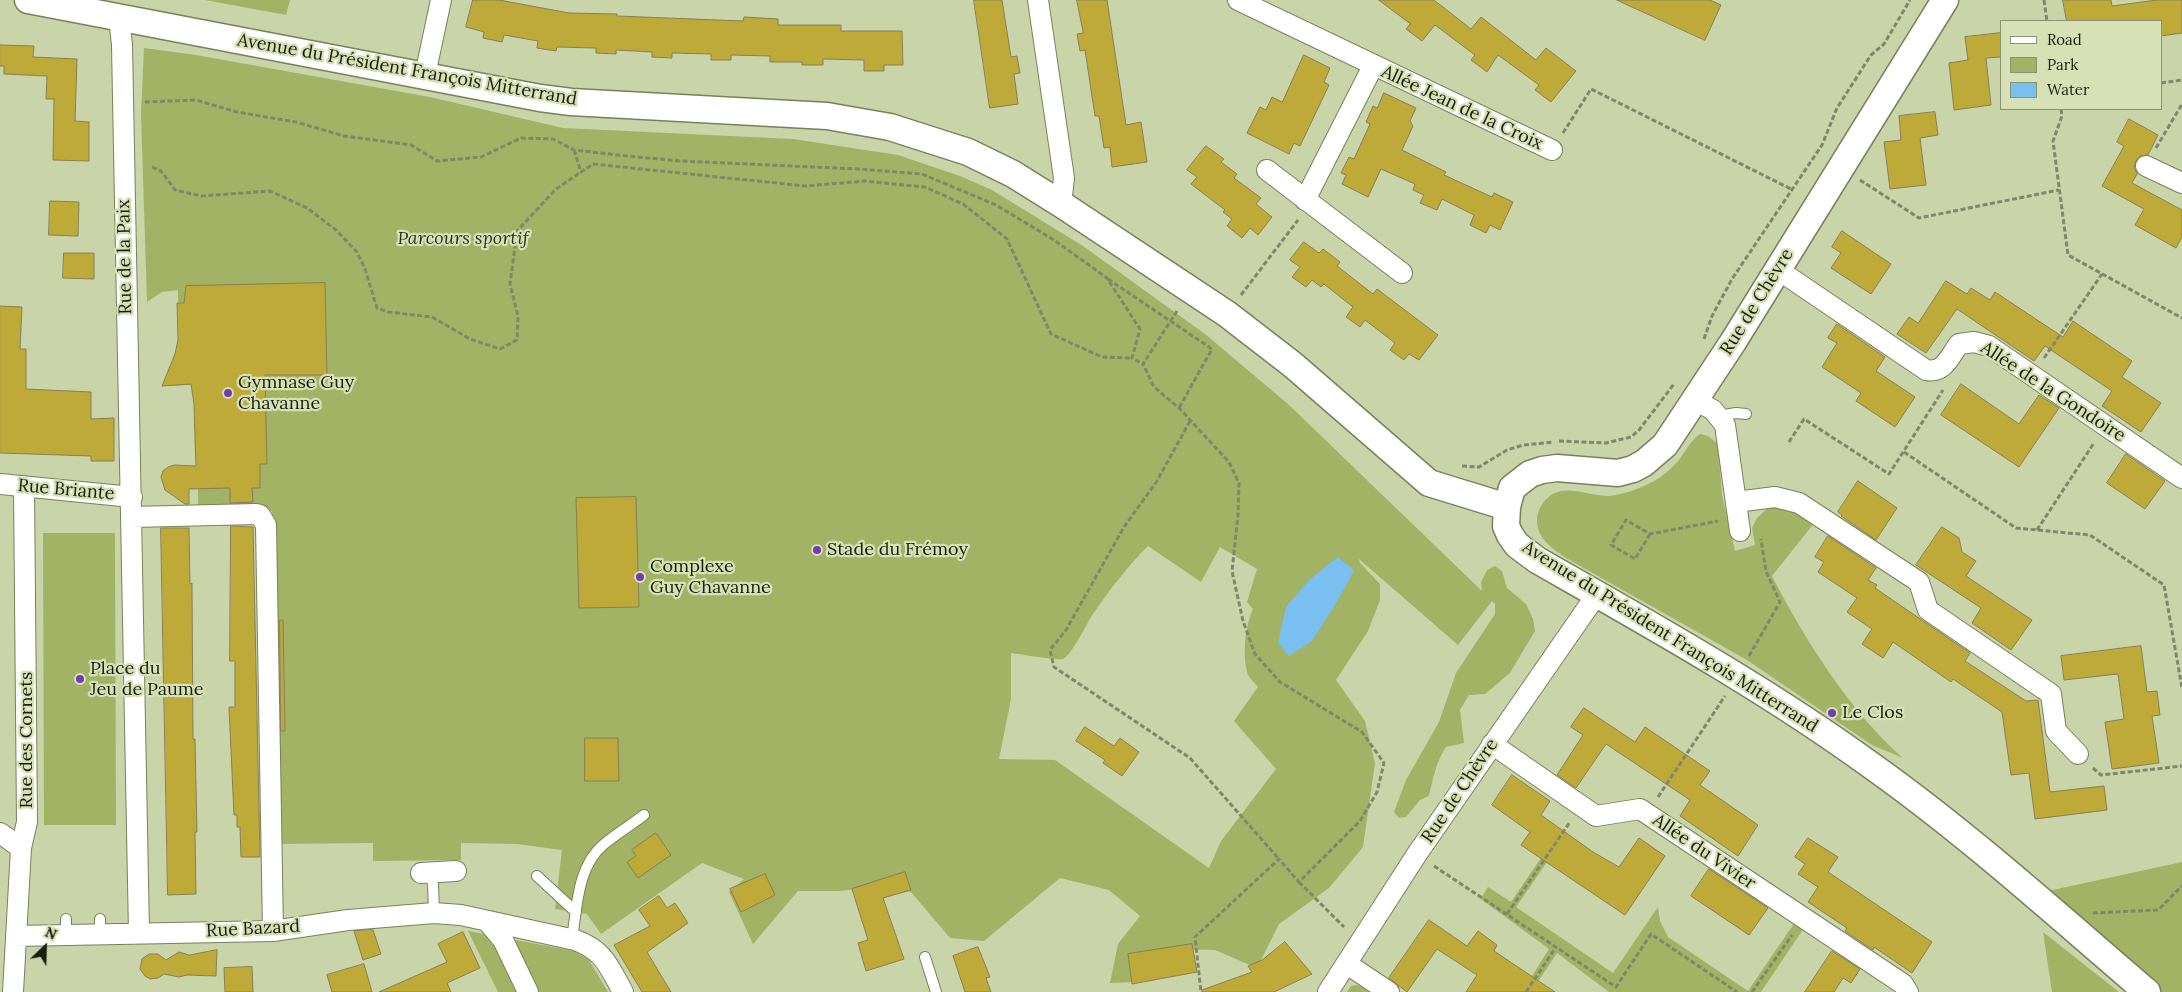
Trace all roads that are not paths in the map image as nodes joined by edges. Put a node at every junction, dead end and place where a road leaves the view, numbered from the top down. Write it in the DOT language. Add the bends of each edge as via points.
graph roads {
  1 [pos="28,0"];
  2 [pos="441,0"];
  3 [pos="1038,0"];
  4 [pos="1238,0"];
  5 [pos="1945,0"];
  6 [pos="119,13"];
  7 [pos="1373,66"];
  8 [pos="425,75"];
  9 [pos="1552,150"];
  10 [pos="2146,166"];
  11 [pos="1267,170"];
  12 [pos="2182,183"];
  13 [pos="1308,202"];
  14 [pos="1061,204"];
  15 [pos="1777,270"];
  16 [pos="1402,273"];
  17 [pos="1695,400"];
  18 [pos="1746,414"];
  19 [pos="1719,416"];
  20 [pos="2182,478"];
  21 [pos="0,484"];
  22 [pos="24,486"];
  23 [pos="132,497"];
  24 [pos="1507,507"];
  25 [pos="132,517"];
  26 [pos="1597,594"];
  27 [pos="1492,744"];
  28 [pos="2078,754"];
  29 [pos="644,815"];
  30 [pos="0,833"];
  31 [pos="21,848"];
  32 [pos="456,871"];
  33 [pos="421,873"];
  34 [pos="537,876"];
  35 [pos="576,912"];
  36 [pos="434,913"];
  37 [pos="488,922"];
  38 [pos="273,930"];
  39 [pos="139,933"];
  40 [pos="16,936"];
  41 [pos="572,939"];
  42 [pos="925,957"];
  43 [pos="1347,964"];
  44 [pos="13,992"];
  45 [pos="528,992"];
  46 [pos="623,992"];
  47 [pos="936,992"];
  48 [pos="1328,992"];
  49 [pos="1389,992"];
  50 [pos="1908,992"];
  51 [pos="2147,992"];
  1 -- 6 [label="street, Avenue du Président François Mitterrand"];
  2 -- 8 [label="street"];
  3 -- 14 [label="street" via="1064,178"];
  4 -- 7 [label="street, Allée Jean de la Croix"];
  5 -- 15 [label="street, Rue de Chèvre"];
  6 -- 8 [label="street, Avenue du Président François Mitterrand"];
  6 -- 23 [label="street, Rue de la Paix"];
  7 -- 9 [label="street, Allée Jean de la Croix"];
  7 -- 13 [label="street, Allée Jean de la Croix"];
  8 -- 14 [label="street, Avenue du Président François Mitterrand" via="571,102 799,114 865,122 914,133 968,152 1013,174"];
  10 -- 12 [label="street"];
  11 -- 13 [label="street"];
  13 -- 16 [label="street"];
  14 -- 24 [label="street, Avenue du Président François Mitterrand" via="1227,314 1293,365 1418,476 1441,488"];
  15 -- 17 [label="street, Rue de Chèvre"];
  15 -- 20 [label="street, Allée de la Gondoire" via="1926,370 1942,368 1959,344 1974,342 1988,346"];
  17 -- 19 [label="street"];
  17 -- 24 [label="street, Rue de Chèvre" via="1665,445 1633,469 1618,473 1557,468 1542,470 1530,474 1512,488"];
  18 -- 19 [label="lane"];
  19 -- 28 [label="street" via="1725,425 1738,517 1775,497 1799,503 1919,582 1928,610 2051,694 2056,731"];
  21 -- 22 [label="street, Rue Briante"];
  22 -- 23 [label="street, Rue Briante"];
  22 -- 31 [label="street, Rue des Cornets" via="28,822"];
  23 -- 25 [label="street"];
  24 -- 26 [label="street, Avenue du Président François Mitterrand" via="1506,526 1517,545"];
  25 -- 38 [label="street" via="256,514 266,525"];
  25 -- 39 [label="street"];
  26 -- 27 [label="street, Rue de Chèvre"];
  26 -- 51 [label="street, Avenue du Président François Mitterrand" via="1765,694 1912,795"];
  27 -- 43 [label="street, Rue de Chèvre"];
  27 -- 50 [label="street, Allée du Vivier" via="1596,816 1640,809 1903,984"];
  29 -- 35 [label="lane" via="602,845 590,859 583,875"];
  30 -- 31 [label="street"];
  31 -- 40 [label="street, Rue des Cornets"];
  32 -- 33 [label="street"];
  33 -- 36 [label="lane" via="429,876 433,883"];
  34 -- 35 [label="lane"];
  35 -- 41 [label="lane"];
  36 -- 37 [label="street, Rue Bazard"];
  36 -- 38 [label="street, Rue Bazard"];
  37 -- 41 [label="street, Rue Bazard"];
  37 -- 45 [label="street" via="504,940"];
  38 -- 39 [label="street, Rue Bazard"];
  39 -- 40 [label="street, Rue Bazard" via="100,926 66,927"];
  40 -- 44 [label="street, Rue des Cornets"];
  41 -- 46 [label="street, Rue Bazard" via="590,945 602,956"];
  42 -- 47 [label="lane"];
  43 -- 48 [label="street, Rue de Chèvre"];
  43 -- 49 [label="street"];
}
